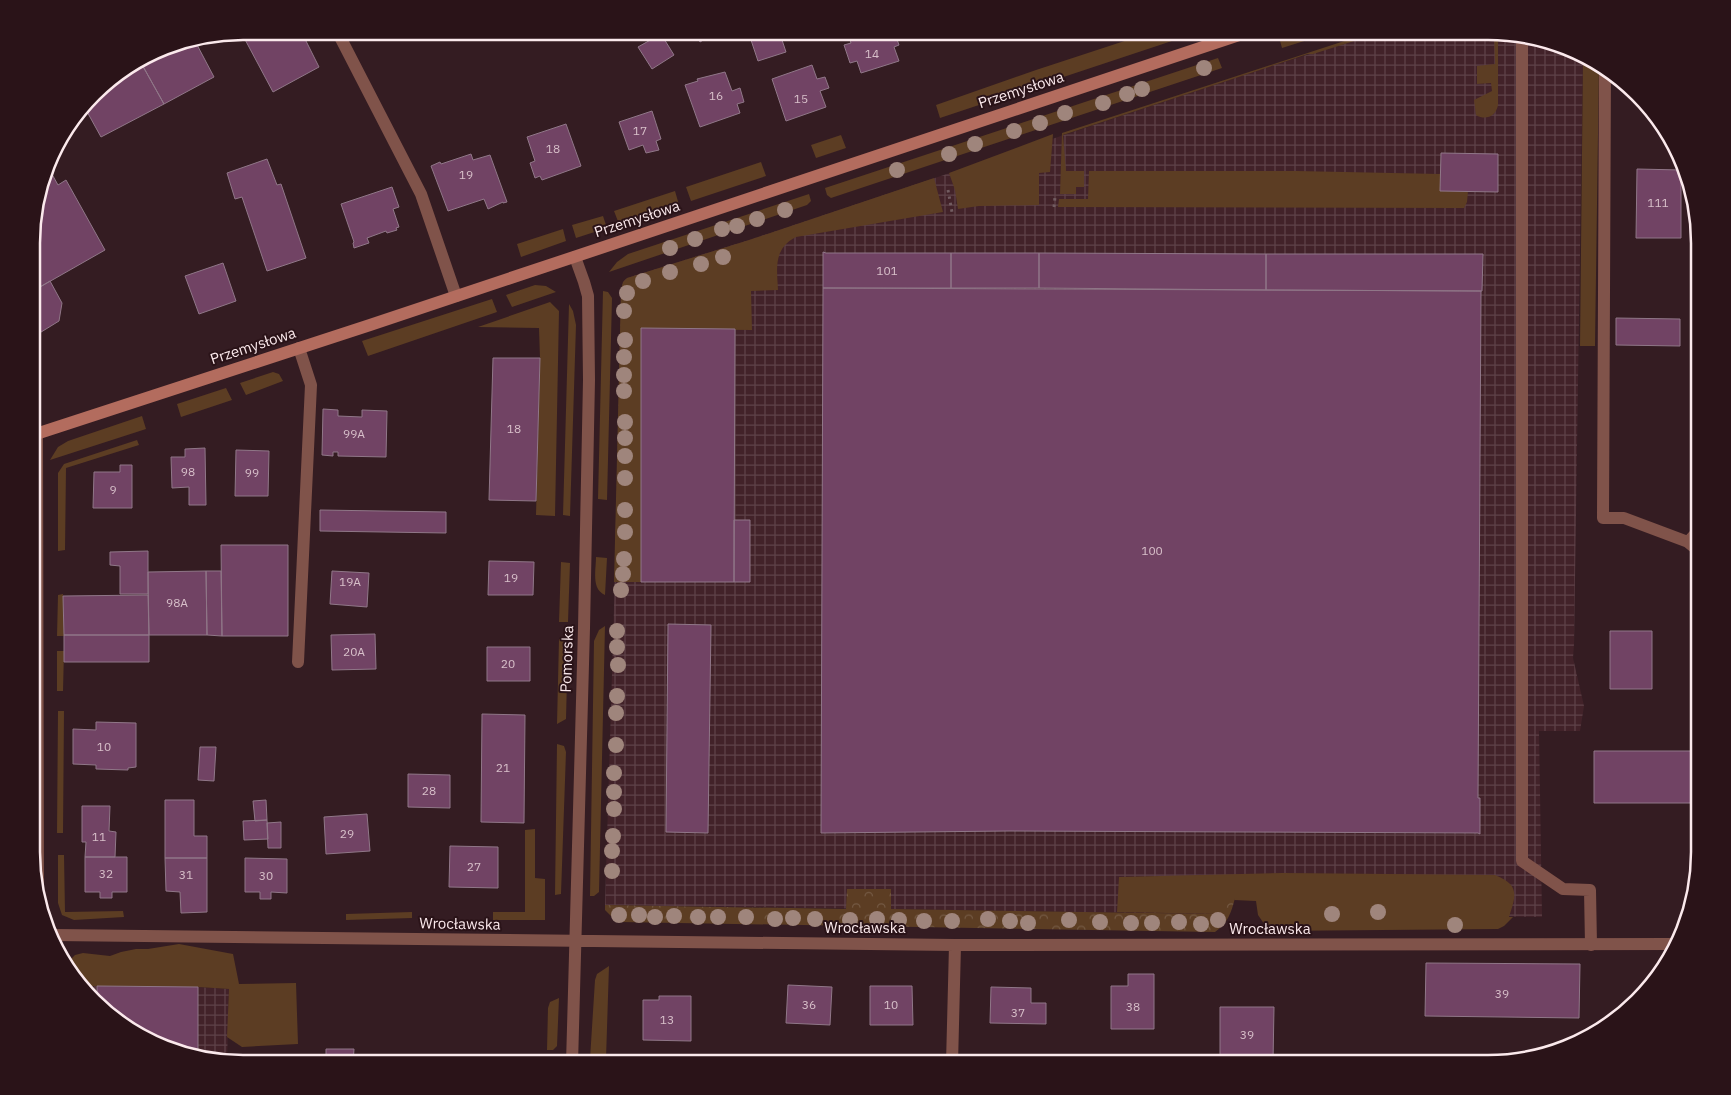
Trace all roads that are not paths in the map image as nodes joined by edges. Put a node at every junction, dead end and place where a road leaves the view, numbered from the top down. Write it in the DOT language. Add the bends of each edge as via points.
graph roads {
  1 [pos="342,40"];
  2 [pos="1224,40"];
  3 [pos="1522,43"];
  4 [pos="1605,77"];
  5 [pos="575,256"];
  6 [pos="456,296"];
  7 [pos="299,348"];
  8 [pos="40,432"];
  9 [pos="1691,539"];
  10 [pos="1688,542"];
  11 [pos="1691,544"];
  12 [pos="298,662"];
  13 [pos="58,935"];
  14 [pos="575,942"];
  15 [pos="1669,944"];
  16 [pos="954,945"];
  17 [pos="1591,945"];
  18 [pos="572,1055"];
  19 [pos="952,1055"];
  1 -- 6 [label="street" via="422,194"];
  2 -- 5 [label="street, Przemysłowa"];
  3 -- 17 [label="street" via="1522,861 1563,889 1590,890"];
  4 -- 10 [label="street" via="1603,518 1624,518"];
  5 -- 6 [label="street, Przemysłowa"];
  5 -- 14 [label="street, Pomorska" via="588,296 589,327"];
  6 -- 7 [label="street, Przemysłowa"];
  7 -- 8 [label="street, Przemysłowa"];
  7 -- 12 [label="street" via="311,385"];
  9 -- 10 [label="street"];
  10 -- 11 [label="street"];
  13 -- 14 [label="street, Wrocławska"];
  14 -- 16 [label="street, Wrocławska"];
  14 -- 18 [label="street, Pomorska"];
  15 -- 17 [label="street, Wrocławska"];
  16 -- 17 [label="street, Wrocławska"];
  16 -- 19 [label="street"];
}
